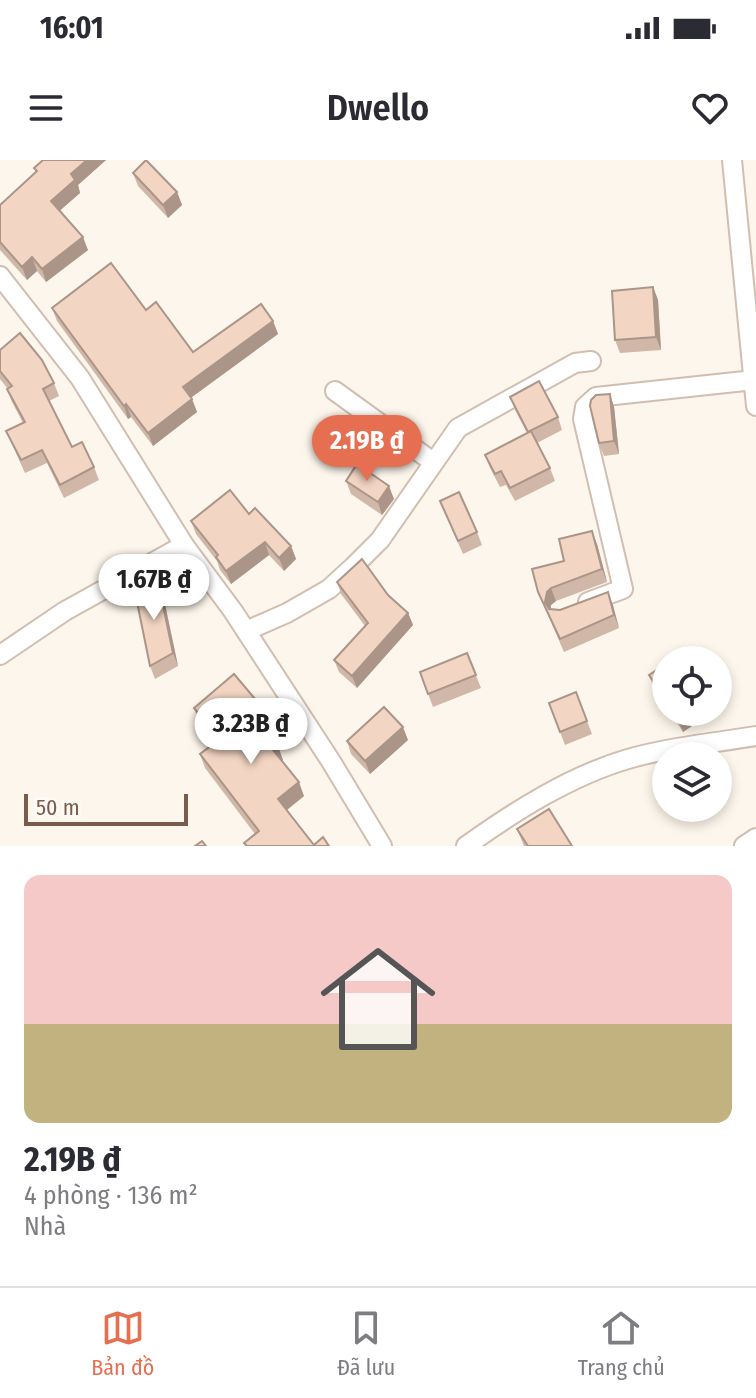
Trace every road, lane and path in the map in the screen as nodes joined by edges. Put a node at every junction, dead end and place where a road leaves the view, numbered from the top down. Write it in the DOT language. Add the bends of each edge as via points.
graph roads {
  1 [pos="732,160"];
  2 [pos="0,276"];
  3 [pos="591,361"];
  4 [pos="754,380"];
  5 [pos="335,391"];
  6 [pos="756,406"];
  7 [pos="433,462"];
  8 [pos="184,545"];
  9 [pos="573,607"];
  10 [pos="246,631"];
  11 [pos="0,655"];
  12 [pos="756,736"];
  13 [pos="756,838"];
  14 [pos="382,846"];
  15 [pos="466,846"];
  16 [pos="744,846"];
  1 -- 4 [label="street"];
  2 -- 8 [label="street" via="80,378"];
  3 -- 7 [label="street" via="553,374 458,428"];
  4 -- 6 [label="street"];
  4 -- 9 [label="street" via="596,397 585,407 583,419 623,589"];
  5 -- 7 [label="street"];
  7 -- 10 [label="street" via="380,540 329,589"];
  8 -- 10 [label="street"];
  8 -- 11 [label="street" via="65,611"];
  10 -- 14 [label="street"];
  12 -- 15 [label="street" via="630,758 583,775"];
  13 -- 16 [label="street"];
}
